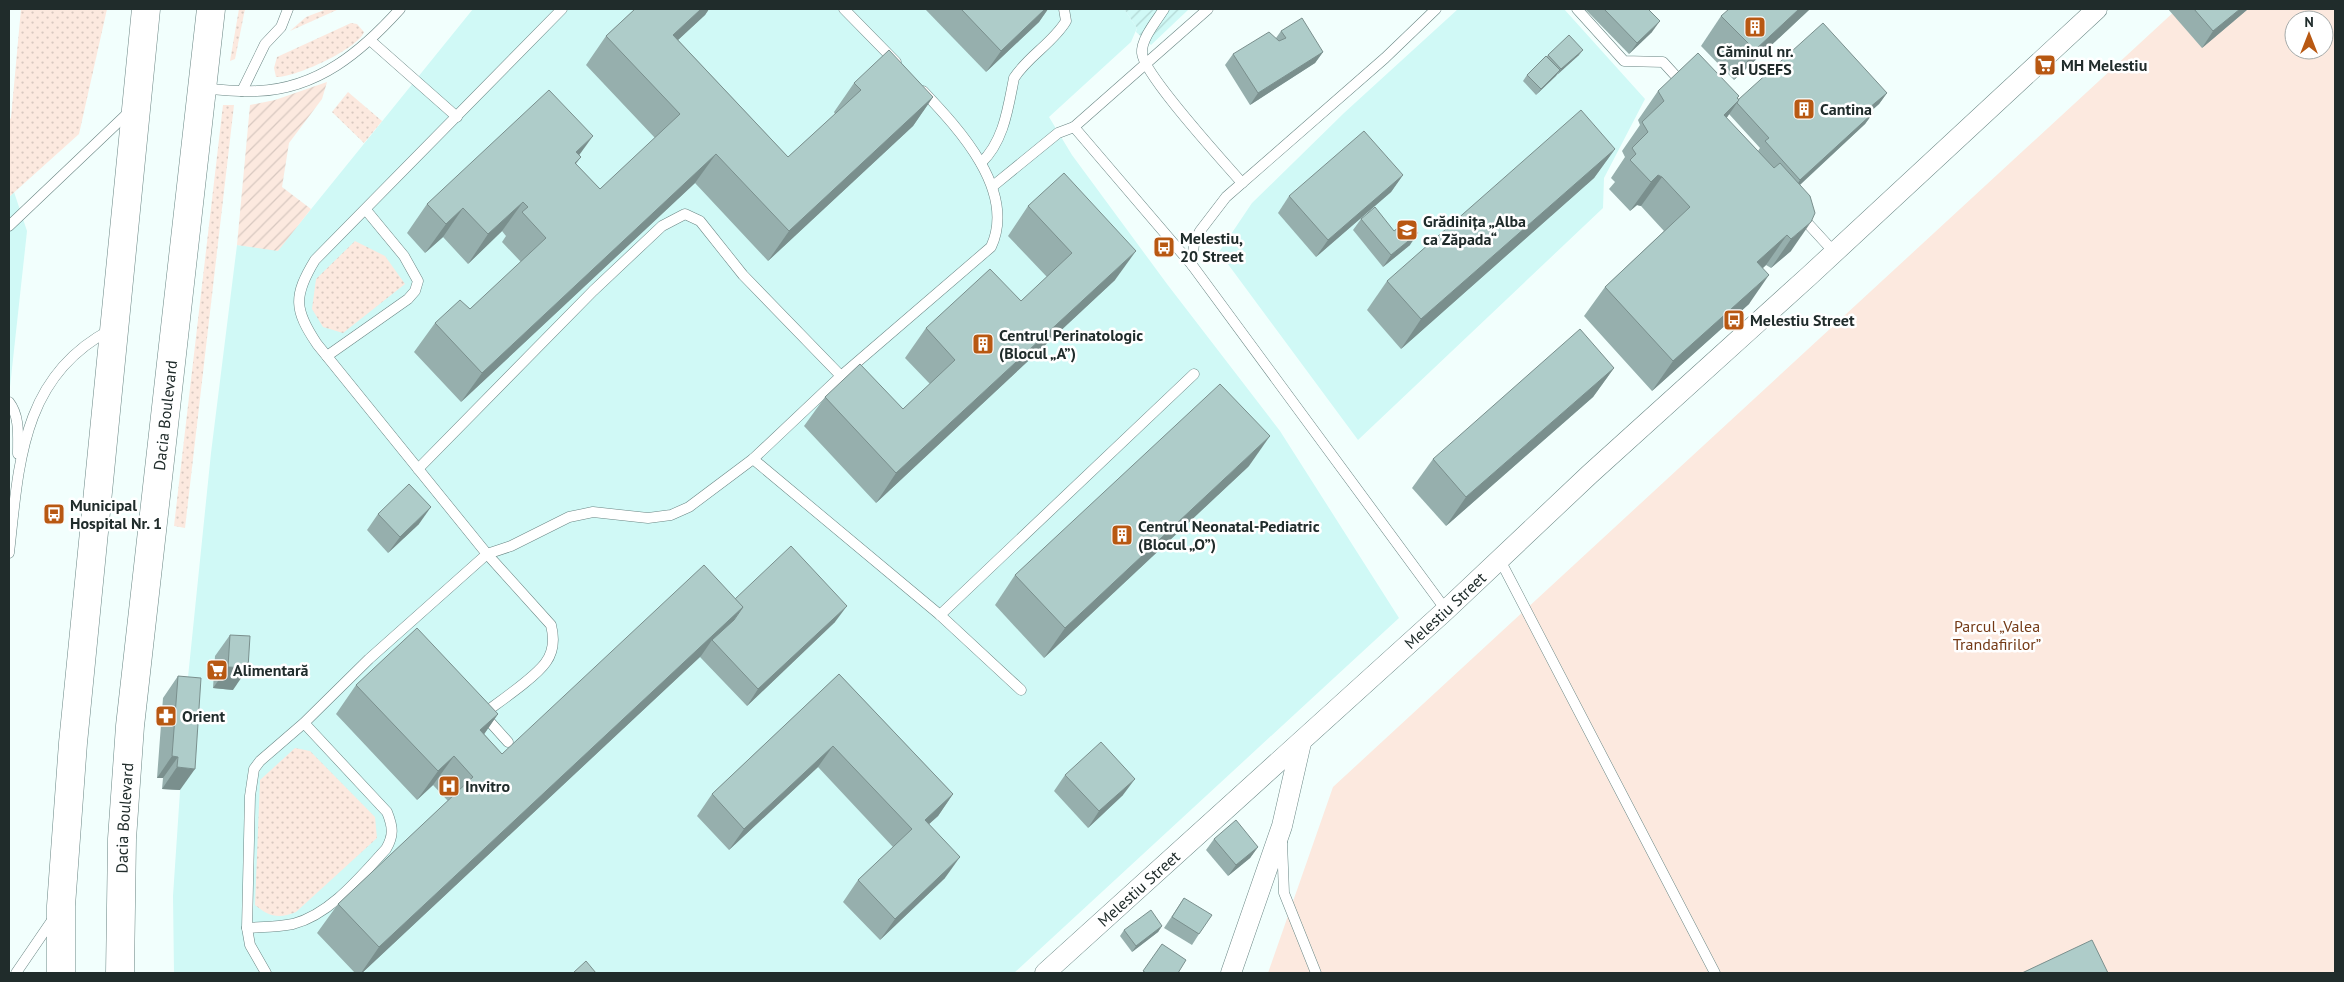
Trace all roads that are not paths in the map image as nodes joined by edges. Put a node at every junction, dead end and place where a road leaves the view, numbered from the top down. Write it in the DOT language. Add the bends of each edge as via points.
graph roads {
  1 [pos="146,9"];
  2 [pos="211,9"];
  3 [pos="288,9"];
  4 [pos="400,9"];
  5 [pos="562,9"];
  6 [pos="844,9"];
  7 [pos="1064,9"];
  8 [pos="1164,9"];
  9 [pos="1208,9"];
  10 [pos="1436,9"];
  11 [pos="1577,9"];
  12 [pos="2097,9"];
  13 [pos="371,41"];
  14 [pos="1146,64"];
  15 [pos="904,71"];
  16 [pos="917,85"];
  17 [pos="202,88"];
  18 [pos="242,91"];
  19 [pos="1690,92"];
  20 [pos="136,105"];
  21 [pos="456,117"];
  22 [pos="1074,128"];
  23 [pos="981,163"];
  24 [pos="1242,183"];
  25 [pos="993,186"];
  26 [pos="1795,208"];
  27 [pos="366,210"];
  28 [pos="9,226"];
  29 [pos="1834,252"];
  30 [pos="1192,265"];
  31 [pos="113,328"];
  32 [pos="327,356"];
  33 [pos="1194,374"];
  34 [pos="841,376"];
  35 [pos="9,402"];
  36 [pos="753,458"];
  37 [pos="418,469"];
  38 [pos="18,472"];
  39 [pos="9,553"];
  40 [pos="487,554"];
  41 [pos="1500,560"];
  42 [pos="1446,610"];
  43 [pos="940,615"];
  44 [pos="1021,690"];
  45 [pos="304,723"];
  46 [pos="508,742"];
  47 [pos="1301,743"];
  48 [pos="1282,826"];
  49 [pos="61,906"];
  50 [pos="247,928"];
  51 [pos="16,973"];
  52 [pos="62,973"];
  53 [pos="120,973"];
  54 [pos="266,973"];
  55 [pos="1045,973"];
  56 [pos="1231,973"];
  57 [pos="1316,973"];
  58 [pos="1715,973"];
  1 -- 20 [label="highway"];
  2 -- 17 [label="highway, Dacia Boulevard"];
  3 -- 18 [label="lane" via="281,27 265,44"];
  4 -- 13 [label="lane"];
  5 -- 21 [label="lane"];
  6 -- 15 [label="lane"];
  7 -- 23 [label="lane" via="1066,21 1060,31 1019,69 1014,78 999,140"];
  8 -- 14 [label="lane" via="1142,46"];
  9 -- 14 [label="lane"];
  10 -- 24 [label="lane" via="1386,58"];
  11 -- 19 [label="lane" via="1624,61 1663,62"];
  12 -- 29 [label="street, Melestiu Street"];
  13 -- 18 [label="lane" via="326,73 308,81 260,91"];
  13 -- 21 [label="lane"];
  14 -- 22 [label="lane"];
  14 -- 24 [label="lane" via="1166,94"];
  16 -- 23 [label="lane" via="937,105"];
  17 -- 18 [label="lane"];
  17 -- 53 [label="highway, Dacia Boulevard" via="132,709 122,839"];
  20 -- 28 [label="lane"];
  20 -- 31 [label="highway"];
  21 -- 27 [label="lane"];
  22 -- 25 [label="lane" via="1058,133"];
  22 -- 30 [label="lane"];
  23 -- 25 [label="lane"];
  24 -- 30 [label="lane" via="1226,197 1200,232 1194,243"];
  25 -- 34 [label="lane" via="998,220 997,234 991,247"];
  26 -- 29 [label="lane"];
  27 -- 32 [label="lane" via="315,260 302,284 299,297 301,317"];
  27 -- 32 [label="lane" via="404,256 418,281 408,299"];
  29 -- 41 [label="street, Melestiu Street"];
  30 -- 42 [label="lane"];
  31 -- 38 [label="lane" via="92,339 63,365 44,393 30,420"];
  31 -- 49 [label="highway" via="84,611"];
  32 -- 37 [label="lane"];
  33 -- 43 [label="lane"];
  34 -- 36 [label="lane"];
  34 -- 37 [label="lane" via="743,275 700,221 685,214 662,226 593,291"];
  35 -- 38 [label="lane" via="18,426"];
  36 -- 40 [label="lane" via="689,506 671,515 648,518 593,512 570,517"];
  36 -- 43 [label="lane"];
  37 -- 40 [label="lane"];
  38 -- 39 [label="lane"];
  40 -- 45 [label="lane" via="412,627"];
  40 -- 46 [label="lane" via="551,625 554,635 546,662 480,710"];
  41 -- 42 [label="street, Melestiu Street"];
  41 -- 58 [label="lane"];
  42 -- 47 [label="street, Melestiu Street"];
  43 -- 44 [label="lane"];
  45 -- 50 [label="lane" via="254,769 250,796"];
  45 -- 50 [label="lane" via="387,812 394,830 392,838 386,849 332,903 311,917 293,924"];
  47 -- 48 [label="street"];
  47 -- 55 [label="street, Melestiu Street"];
  48 -- 56 [label="street"];
  48 -- 57 [label="lane" via="1284,893"];
  49 -- 51 [label="lane"];
  49 -- 52 [label="highway"];
  50 -- 54 [label="lane" via="250,945"];
}
